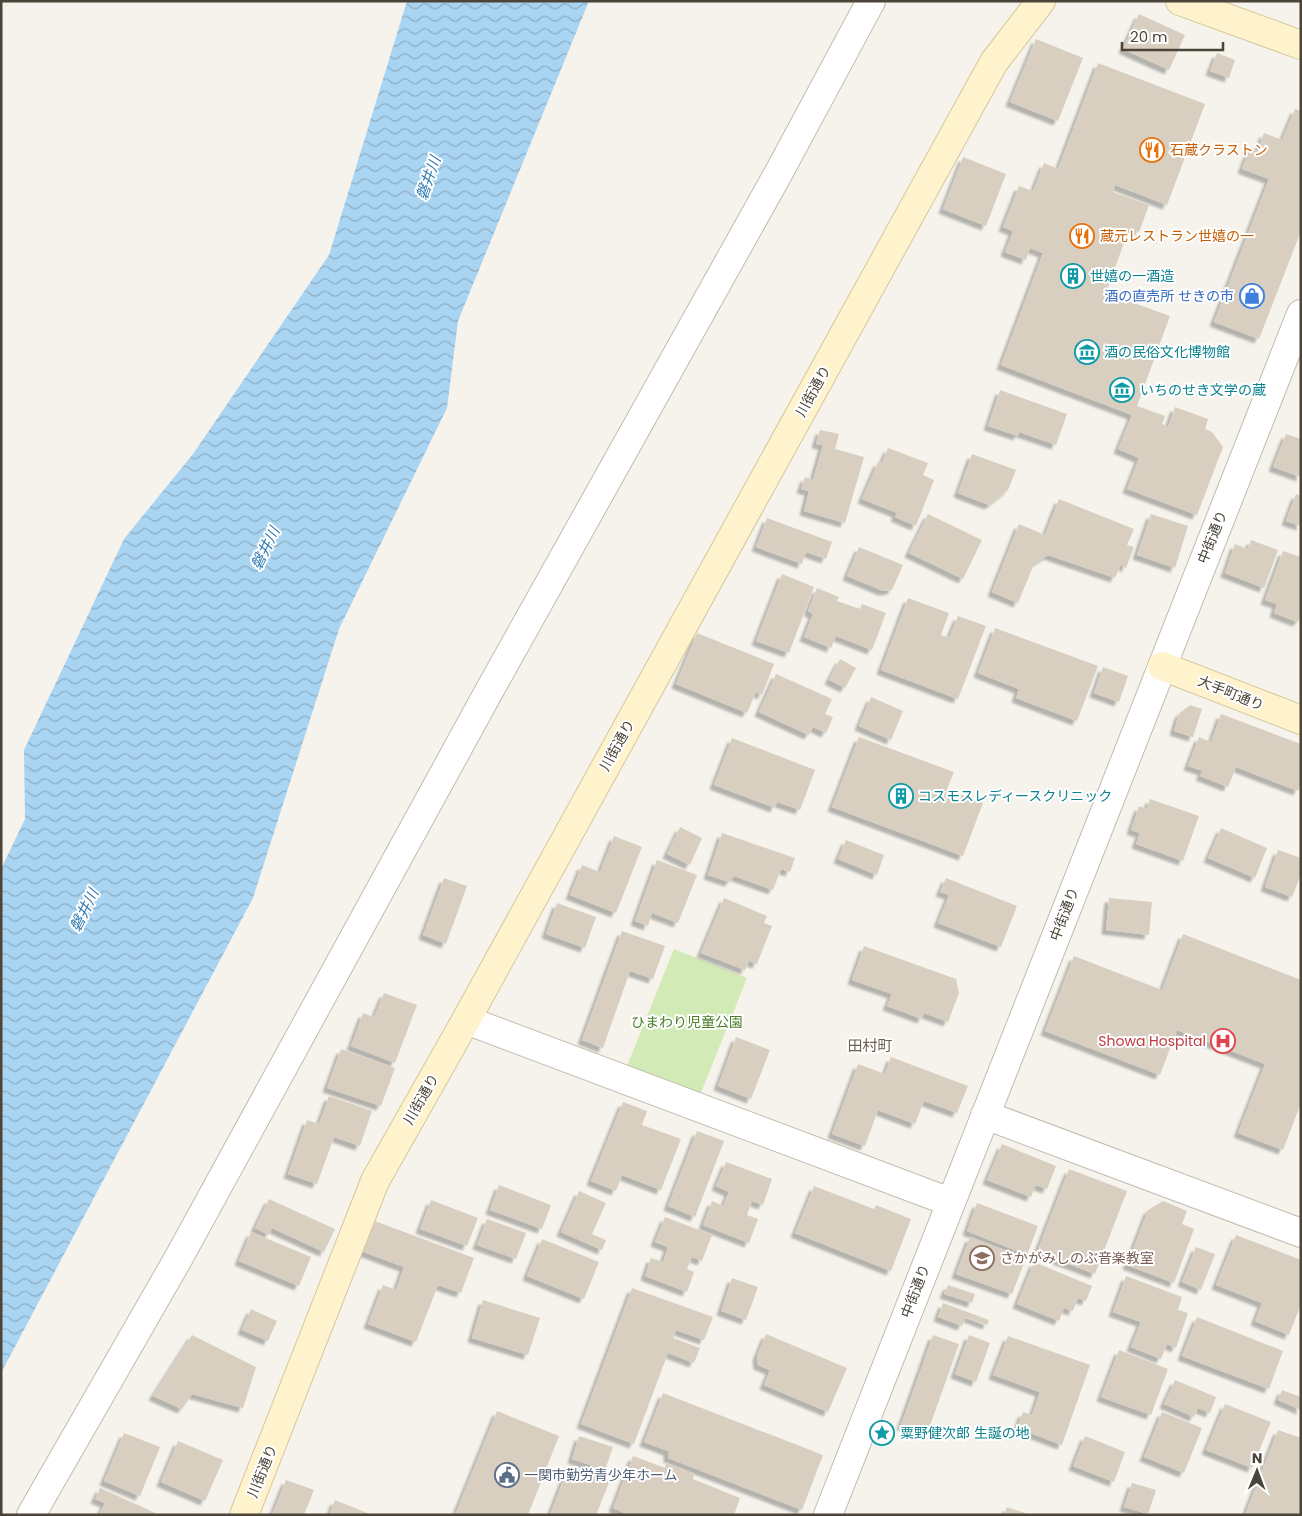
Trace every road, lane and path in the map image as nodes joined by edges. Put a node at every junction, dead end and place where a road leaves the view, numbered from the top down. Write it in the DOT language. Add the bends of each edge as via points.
graph roads {
  1 [pos="871,1"];
  2 [pos="1041,1"];
  3 [pos="1180,1"];
  4 [pos="1301,45"];
  5 [pos="1301,314"];
  6 [pos="1293,354"];
  7 [pos="1162,666"];
  8 [pos="1301,720"];
  9 [pos="466,1020"];
  10 [pos="985,1115"];
  11 [pos="950,1202"];
  12 [pos="1301,1233"];
  13 [pos="31,1515"];
  14 [pos="244,1515"];
  15 [pos="828,1515"];
  1 -- 13 [label="street" via="178,1260"];
  2 -- 9 [label="street, 川街通り" via="994,62"];
  3 -- 4 [label="street"];
  5 -- 6 [label="street, 中街通り"];
  6 -- 7 [label="street, 中街通り"];
  7 -- 8 [label="street, 大手町通り"];
  7 -- 10 [label="street, 中街通り"];
  9 -- 11 [label="street"];
  9 -- 14 [label="street, 川街通り" via="375,1181"];
  10 -- 11 [label="street, 中街通り"];
  10 -- 12 [label="street"];
  11 -- 15 [label="street, 中街通り"];
}
